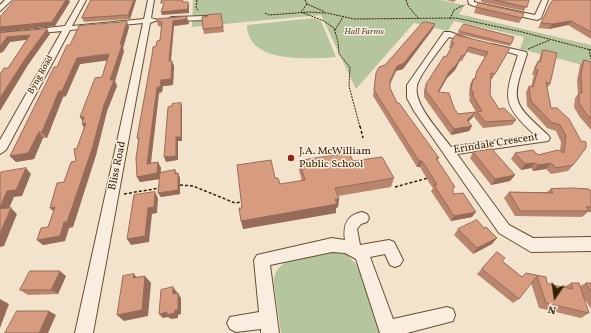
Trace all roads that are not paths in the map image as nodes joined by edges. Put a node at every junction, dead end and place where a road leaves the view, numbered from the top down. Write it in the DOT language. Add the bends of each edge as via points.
graph roads {
  1 [pos="9,0"];
  2 [pos="83,0"];
  3 [pos="152,0"];
  4 [pos="545,0"];
  5 [pos="470,2"];
  6 [pos="0,9"];
  7 [pos="206,18"];
  8 [pos="147,22"];
  9 [pos="67,29"];
  10 [pos="0,35"];
  11 [pos="0,150"];
  12 [pos="448,151"];
  13 [pos="362,218"];
  14 [pos="591,244"];
  15 [pos="355,251"];
  16 [pos="395,260"];
  17 [pos="447,315"];
  18 [pos="236,323"];
  19 [pos="269,326"];
  20 [pos="388,331"];
  21 [pos="84,333"];
  1 -- 6 [label="street"];
  2 -- 9 [label="street, Byng Road"];
  3 -- 8 [label="street, Bliss Road"];
  4 -- 5 [label="street" via="537,18"];
  7 -- 8 [label="street" via="188,17"];
  8 -- 9 [label="street"];
  8 -- 21 [label="street, Bliss Road"];
  9 -- 10 [label="street"];
  9 -- 11 [label="street, Byng Road"];
  12 -- 12 [label="street, Erindale Crescent" via="544,138 516,110 512,99 523,54 447,34 412,85 412,98"];
  12 -- 14 [label="street, Erindale Crescent" via="504,229 531,245"];
  13 -- 15 [label="street" via="357,219 350,228"];
  15 -- 16 [label="street" via="389,247"];
  15 -- 19 [label="street" via="348,246 332,245 262,260"];
  15 -- 20 [label="street" via="362,254"];
  17 -- 20 [label="street"];
  18 -- 19 [label="street"];
}
